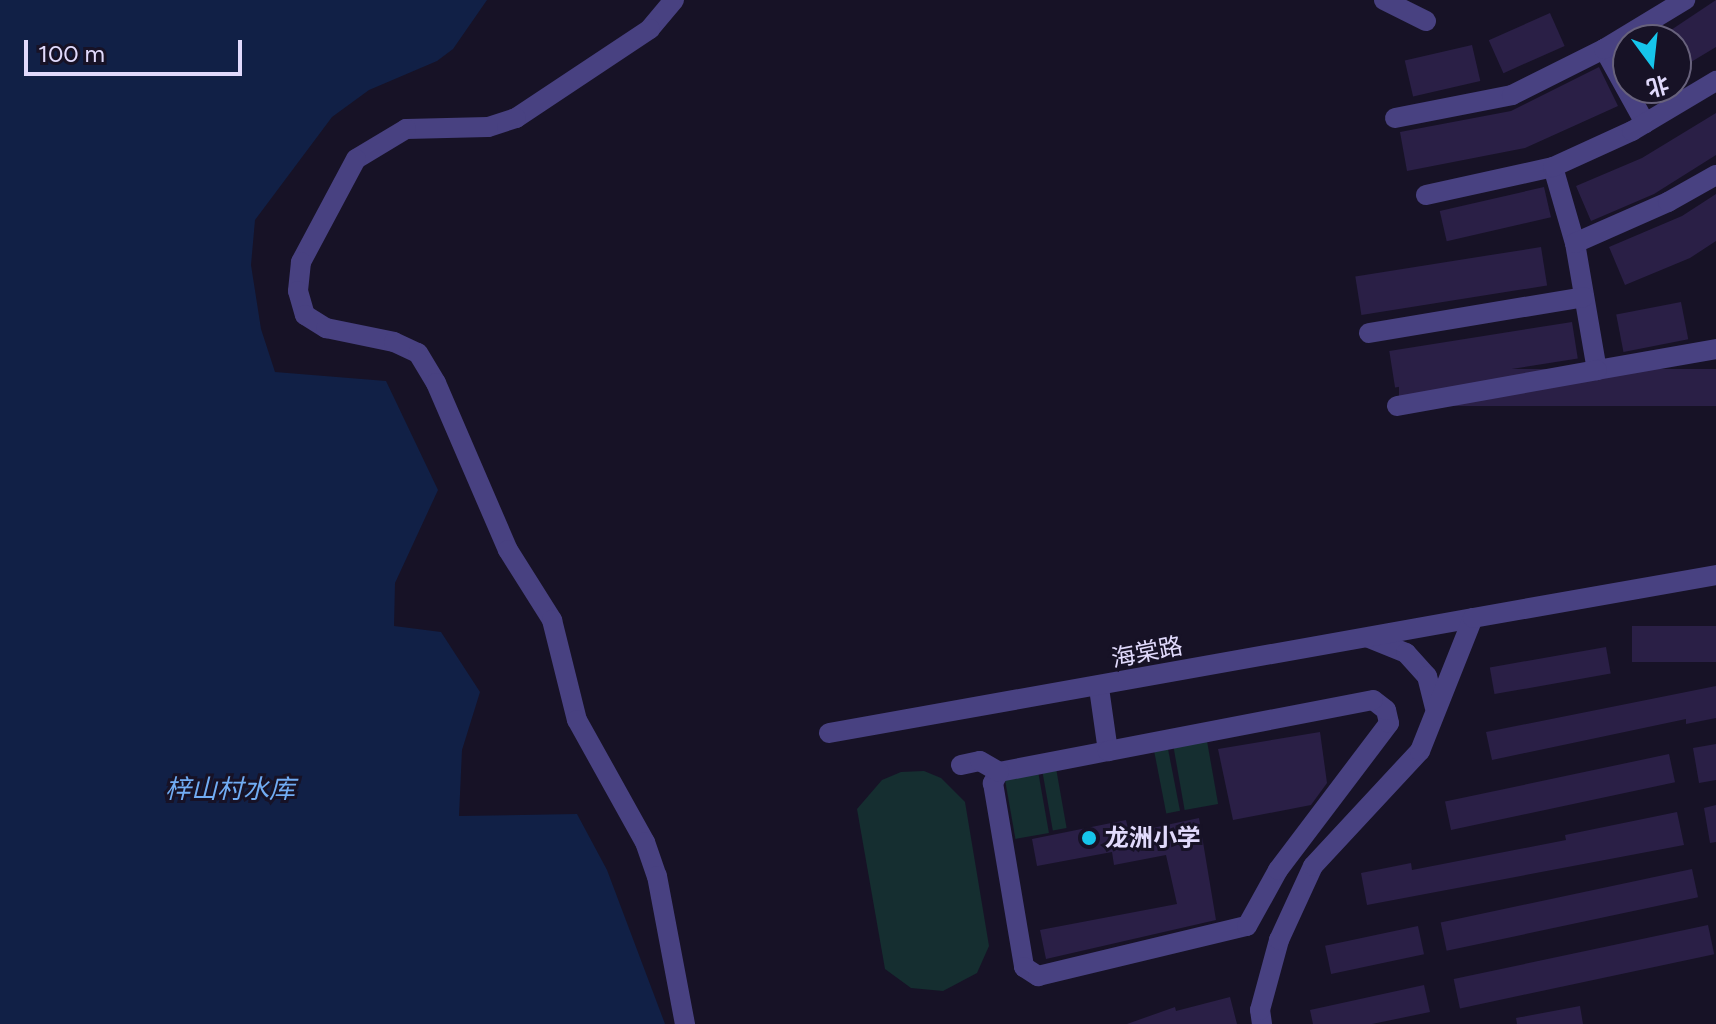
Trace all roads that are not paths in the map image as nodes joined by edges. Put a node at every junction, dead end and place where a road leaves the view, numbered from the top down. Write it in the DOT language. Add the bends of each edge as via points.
graph roads {
  1 [pos="674,0"];
  2 [pos="1384,0"];
  3 [pos="1685,0"];
  4 [pos="1426,21"];
  5 [pos="1604,49"];
  6 [pos="1716,81"];
  7 [pos="1395,118"];
  8 [pos="1645,123"];
  9 [pos="1553,167"];
  10 [pos="1716,175"];
  11 [pos="1426,195"];
  12 [pos="1575,243"];
  13 [pos="1584,297"];
  14 [pos="1369,333"];
  15 [pos="1716,349"];
  16 [pos="1597,370"];
  17 [pos="1397,406"];
  18 [pos="1716,575"];
  19 [pos="1473,618"];
  20 [pos="1369,638"];
  21 [pos="1099,688"];
  22 [pos="1435,707"];
  23 [pos="829,733"];
  24 [pos="1108,751"];
  25 [pos="961,765"];
  26 [pos="999,772"];
  27 [pos="685,1024"];
  28 [pos="1262,1024"];
  1 -- 27 [label="street" via="650,29 516,118 488,127 406,129 356,159 301,262 298,291 305,315 326,328 394,342 418,353 436,383 508,550 552,620 582,730 645,842 657,876"];
  2 -- 4 [label="street"];
  3 -- 5 [label="street"];
  5 -- 7 [label="street" via="1512,95"];
  5 -- 8 [label="street"];
  6 -- 8 [label="street"];
  8 -- 9 [label="street"];
  9 -- 11 [label="street"];
  9 -- 12 [label="street"];
  10 -- 12 [label="street"];
  12 -- 13 [label="street"];
  13 -- 14 [label="street"];
  13 -- 16 [label="street"];
  15 -- 16 [label="street"];
  16 -- 17 [label="street"];
  18 -- 19 [label="street, 海棠路"];
  19 -- 20 [label="street, 海棠路"];
  19 -- 22 [label="street"];
  20 -- 21 [label="street, 海棠路"];
  20 -- 22 [label="street" via="1406,653 1427,676"];
  21 -- 23 [label="street, 海棠路"];
  21 -- 24 [label="street"];
  22 -- 28 [label="street" via="1420,751 1313,866 1279,940 1260,1010"];
  24 -- 26 [label="street"];
  24 -- 26 [label="street" via="1373,700 1386,710 1389,723 1278,870 1247,926 1038,976 1024,967 993,783"];
  25 -- 26 [label="street" via="980,761"];
}
